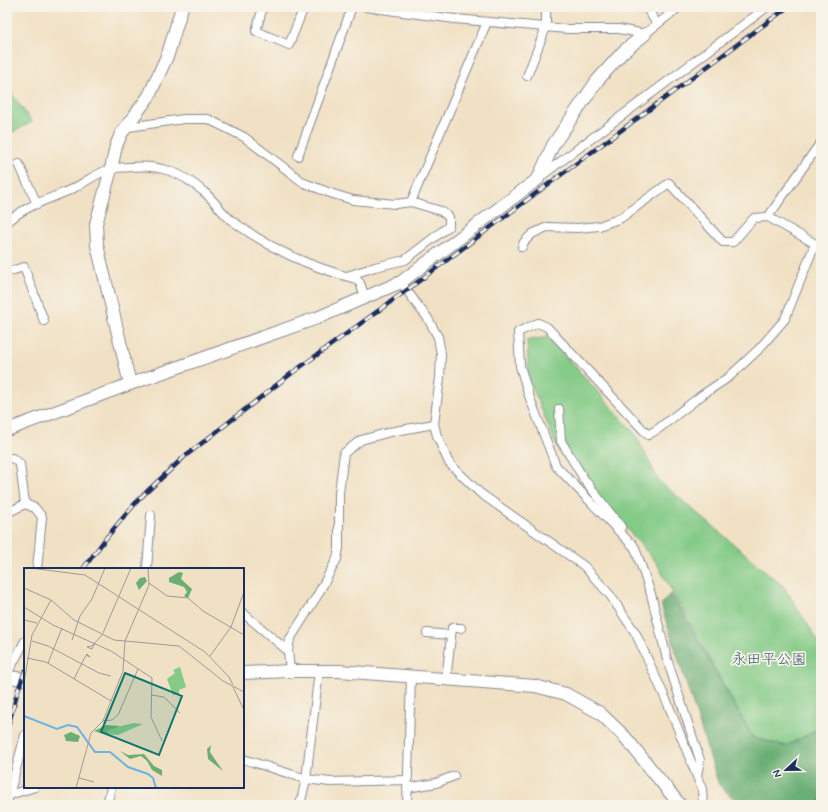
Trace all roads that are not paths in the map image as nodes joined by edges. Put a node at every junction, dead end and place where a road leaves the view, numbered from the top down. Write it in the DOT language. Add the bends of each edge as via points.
graph roads {
  1 [pos="182,7"];
  2 [pos="263,7"];
  3 [pos="304,7"];
  4 [pos="352,7"];
  5 [pos="366,7"];
  6 [pos="546,7"];
  7 [pos="646,7"];
  8 [pos="679,7"];
  9 [pos="767,7"];
  10 [pos="487,22"];
  11 [pos="658,24"];
  12 [pos="546,27"];
  13 [pos="645,34"];
  14 [pos="528,76"];
  15 [pos="128,127"];
  16 [pos="821,142"];
  17 [pos="298,156"];
  18 [pos="19,164"];
  19 [pos="111,169"];
  20 [pos="538,178"];
  21 [pos="411,202"];
  22 [pos="37,204"];
  23 [pos="768,217"];
  24 [pos="7,223"];
  25 [pos="818,246"];
  26 [pos="522,248"];
  27 [pos="7,272"];
  28 [pos="347,276"];
  29 [pos="401,282"];
  30 [pos="365,296"];
  31 [pos="44,321"];
  32 [pos="130,384"];
  33 [pos="559,409"];
  34 [pos="434,424"];
  35 [pos="7,430"];
  36 [pos="7,458"];
  37 [pos="25,504"];
  38 [pos="7,513"];
  39 [pos="151,515"];
  40 [pos="635,548"];
  41 [pos="37,568"];
  42 [pos="147,568"];
  43 [pos="244,614"];
  44 [pos="461,628"];
  45 [pos="428,633"];
  46 [pos="451,635"];
  47 [pos="24,643"];
  48 [pos="288,652"];
  49 [pos="290,671"];
  50 [pos="319,671"];
  51 [pos="244,673"];
  52 [pos="7,674"];
  53 [pos="7,677"];
  54 [pos="411,677"];
  55 [pos="24,679"];
  56 [pos="446,680"];
  57 [pos="24,739"];
  58 [pos="244,759"];
  59 [pos="454,776"];
  60 [pos="697,776"];
  61 [pos="306,779"];
  62 [pos="407,784"];
  63 [pos="33,788"];
  64 [pos="111,788"];
  65 [pos="669,791"];
  66 [pos="8,799"];
  67 [pos="107,805"];
  68 [pos="300,805"];
  69 [pos="407,805"];
  70 [pos="665,805"];
  71 [pos="680,805"];
  72 [pos="703,805"];
  1 -- 15 [label="street" via="168,54 149,96"];
  2 -- 3 [label="street" via="256,31 289,45"];
  4 -- 17 [label="street"];
  5 -- 10 [label="street"];
  6 -- 12 [label="street"];
  7 -- 11 [label="street"];
  8 -- 11 [label="street"];
  9 -- 20 [label="street"];
  10 -- 12 [label="street"];
  10 -- 21 [label="street"];
  11 -- 13 [label="street"];
  12 -- 13 [label="street" via="619,29"];
  12 -- 14 [label="street"];
  13 -- 20 [label="street" via="623,52 598,81 553,145"];
  15 -- 19 [label="street" via="121,134 116,146"];
  15 -- 21 [label="street" via="208,118 244,137 304,183 353,200 395,204"];
  16 -- 23 [label="street"];
  18 -- 22 [label="street"];
  19 -- 22 [label="street"];
  19 -- 28 [label="street" via="157,167 190,180 230,219 267,244 295,259"];
  19 -- 32 [label="street" via="96,224 97,245"];
  20 -- 29 [label="street"];
  21 -- 28 [label="street" via="441,211 449,217 449,226 405,260"];
  22 -- 24 [label="street"];
  23 -- 25 [label="street"];
  23 -- 26 [label="street" via="754,218 733,242 723,242 669,183 621,218 599,226 547,227 532,234"];
  25 -- 40 [label="street" via="785,319 759,349 729,377 658,430 648,434 547,327 538,323 518,332 520,366 556,466"];
  27 -- 31 [label="street" via="24,267"];
  28 -- 30 [label="street" via="360,283"];
  29 -- 30 [label="street"];
  29 -- 34 [label="street" via="427,317 438,337 441,354"];
  30 -- 32 [label="street" via="317,318"];
  32 -- 35 [label="street"];
  33 -- 40 [label="street" via="561,441 584,479"];
  34 -- 48 [label="street" via="361,440 344,453 339,493 337,559 290,638"];
  34 -- 60 [label="street" via="449,463 480,493 584,566 610,595 636,634"];
  36 -- 37 [label="street" via="12,458 20,464"];
  37 -- 38 [label="street"];
  37 -- 41 [label="street" via="34,508 42,517"];
  39 -- 42 [label="street"];
  40 -- 60 [label="street" via="700,760"];
  43 -- 48 [label="street"];
  44 -- 46 [label="street" via="452,628"];
  45 -- 46 [label="street"];
  46 -- 56 [label="street"];
  47 -- 52 [label="street"];
  48 -- 49 [label="street"];
  49 -- 50 [label="street"];
  49 -- 51 [label="street"];
  50 -- 54 [label="street"];
  50 -- 61 [label="street"];
  53 -- 55 [label="street"];
  54 -- 56 [label="street"];
  54 -- 62 [label="street"];
  56 -- 65 [label="street" via="535,686 566,694 600,713 626,737"];
  57 -- 66 [label="street"];
  58 -- 61 [label="street"];
  59 -- 62 [label="street" via="436,783"];
  60 -- 72 [label="street" via="702,789"];
  61 -- 62 [label="street"];
  61 -- 68 [label="street"];
  62 -- 69 [label="street"];
  63 -- 66 [label="street"];
  64 -- 67 [label="street"];
  65 -- 70 [label="street"];
  65 -- 71 [label="street"];
}
